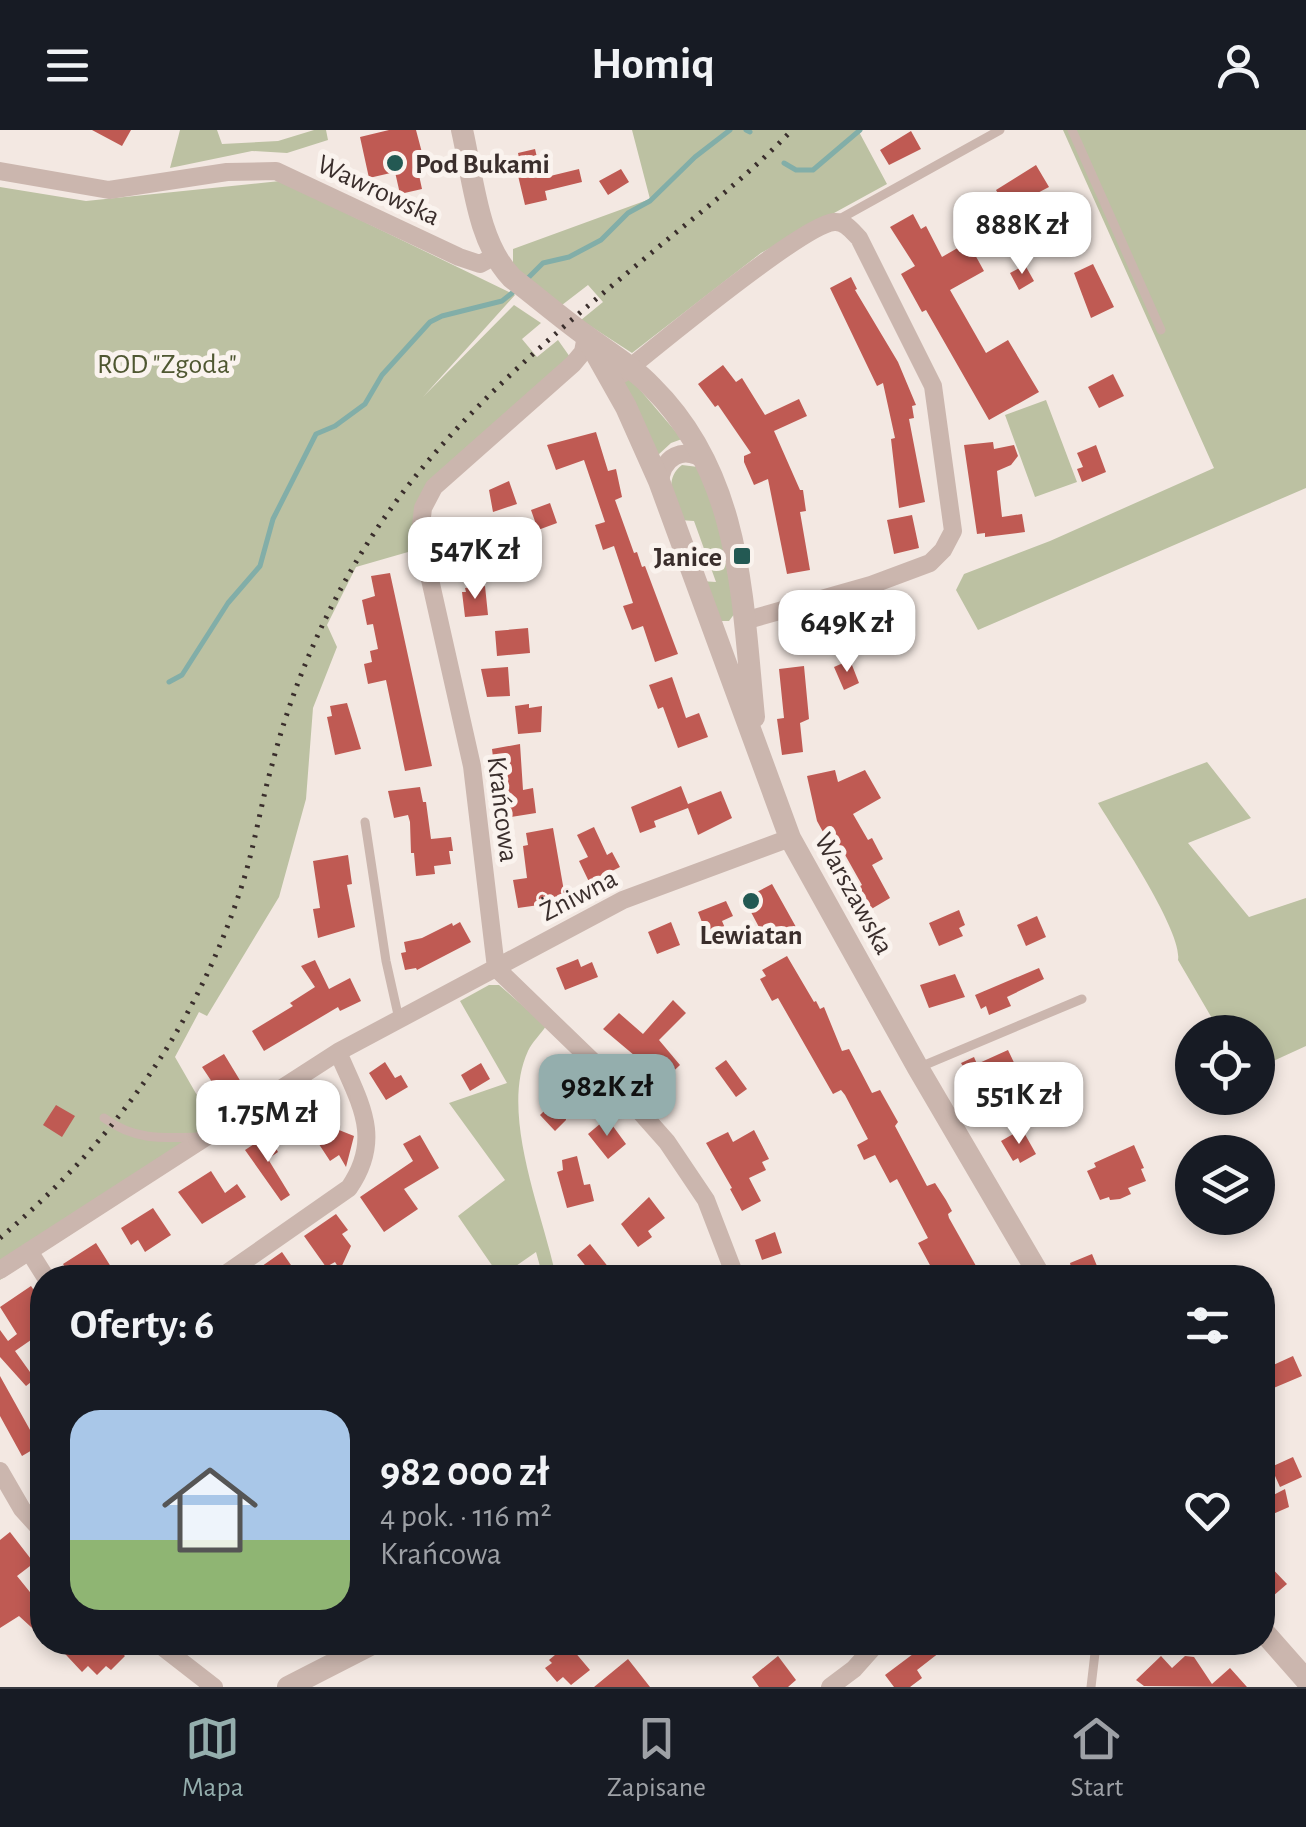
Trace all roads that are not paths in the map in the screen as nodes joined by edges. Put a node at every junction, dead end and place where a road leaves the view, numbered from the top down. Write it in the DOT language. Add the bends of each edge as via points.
graph roads {
  1 [pos="462,130"];
  2 [pos="1000,130"];
  3 [pos="1072,130"];
  4 [pos="0,171"];
  5 [pos="834,222"];
  6 [pos="495,256"];
  7 [pos="1161,330"];
  8 [pos="586,336"];
  9 [pos="622,374"];
  10 [pos="712,470"];
  11 [pos="662,491"];
  12 [pos="728,623"];
  13 [pos="756,741"];
  14 [pos="365,822"];
  15 [pos="790,838"];
  16 [pos="496,968"];
  17 [pos="1082,998"];
  18 [pos="399,1019"];
  19 [pos="338,1052"];
  20 [pos="918,1068"];
  21 [pos="104,1118"];
  22 [pos="204,1137"];
  23 [pos="29,1251"];
  24 [pos="38,1265"];
  25 [pos="239,1265"];
  26 [pos="731,1265"];
  27 [pos="1033,1265"];
  28 [pos="0,1270"];
  29 [pos="0,1471"];
  30 [pos="30,1517"];
  31 [pos="1275,1645"];
  32 [pos="173,1655"];
  33 [pos="351,1655"];
  34 [pos="866,1655"];
  35 [pos="1095,1655"];
  36 [pos="1306,1680"];
  37 [pos="214,1687"];
  38 [pos="288,1687"];
  39 [pos="830,1687"];
  40 [pos="1091,1687"];
  1 -- 6 [label="street, Warszawska"];
  2 -- 5 [label="lane"];
  3 -- 7 [label="lane"];
  4 -- 6 [label="street, Wawrowska" via="110,190 228,172 276,172 459,257 480,264"];
  5 -- 9 [label="street" via="754,271"];
  5 -- 12 [label="street" via="859,238 934,386 953,531 930,562"];
  6 -- 8 [label="street, Warszawska"];
  8 -- 9 [label="street, Warszawska"];
  8 -- 16 [label="street, Krańcowa" via="574,364 442,479 421,521 472,766"];
  9 -- 10 [label="street, Warszawska" via="674,411"];
  9 -- 11 [label="street, Warszawska"];
  10 -- 11 [label="street" via="697,455 676,455 662,470"];
  10 -- 12 [label="street, Warszawska" via="737,564"];
  11 -- 12 [label="street, Warszawska"];
  12 -- 13 [label="street, Warszawska"];
  12 -- 13 [label="street, Warszawska"];
  13 -- 15 [label="street, Warszawska"];
  14 -- 18 [label="lane"];
  15 -- 16 [label="street, Żniwna" via="623,900"];
  15 -- 20 [label="street, Warszawska"];
  16 -- 18 [label="street, Żniwna"];
  16 -- 26 [label="street" via="667,1142 706,1200"];
  17 -- 20 [label="lane"];
  18 -- 19 [label="street, Żniwna"];
  19 -- 22 [label="street, Żniwna"];
  19 -- 25 [label="street" via="365,1119 364,1167 349,1188"];
  20 -- 27 [label="street, Warszawska"];
  21 -- 22 [label="lane" via="140,1137"];
  22 -- 23 [label="street, Żniwna"];
  23 -- 24 [label="street"];
  23 -- 28 [label="street, Żniwna"];
  29 -- 30 [label="street"];
  31 -- 36 [label="street"];
  32 -- 37 [label="street"];
  33 -- 38 [label="street"];
  34 -- 39 [label="street"];
  35 -- 40 [label="lane"];
}
